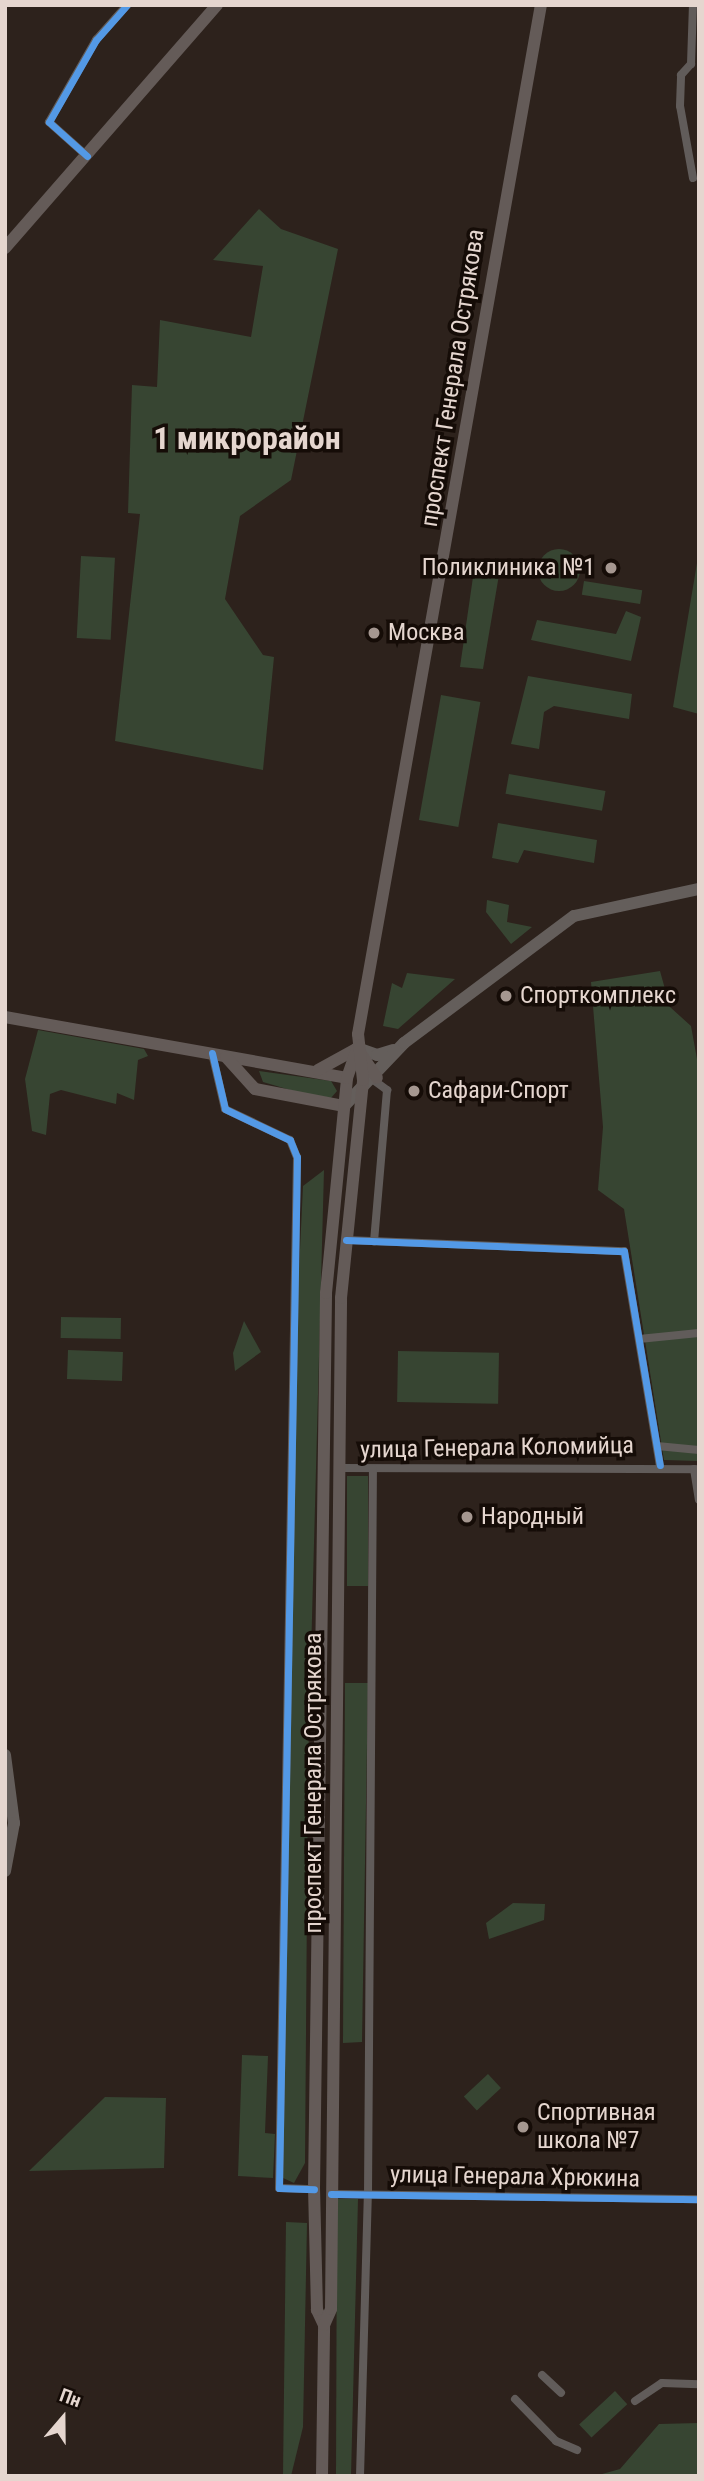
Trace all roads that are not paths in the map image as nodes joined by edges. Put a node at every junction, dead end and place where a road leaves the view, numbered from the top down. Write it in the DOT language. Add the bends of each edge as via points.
graph roads {
  1 [pos="127,5"];
  2 [pos="217,5"];
  3 [pos="541,5"];
  4 [pos="693,5"];
  5 [pos="86,156"];
  6 [pos="693,177"];
  7 [pos="5,248"];
  8 [pos="699,889"];
  9 [pos="5,1017"];
  10 [pos="404,1043"];
  11 [pos="357,1048"];
  12 [pos="219,1055"];
  13 [pos="261,1064"];
  14 [pos="376,1071"];
  15 [pos="307,1072"];
  16 [pos="346,1078"];
  17 [pos="358,1085"];
  18 [pos="256,1089"];
  19 [pos="344,1106"];
  20 [pos="346,1240"];
  21 [pos="374,1241"];
  22 [pos="699,1333"];
  23 [pos="639,1339"];
  24 [pos="657,1446"];
  25 [pos="699,1450"];
  26 [pos="660,1465"];
  27 [pos="338,1468"];
  28 [pos="373,1469"];
  29 [pos="696,1469"];
  30 [pos="699,1500"];
  31 [pos="5,1755"];
  32 [pos="5,1871"];
  33 [pos="314,2189"];
  34 [pos="331,2194"];
  35 [pos="368,2195"];
  36 [pos="699,2199"];
  37 [pos="324,2325"];
  38 [pos="542,2375"];
  39 [pos="699,2384"];
  40 [pos="561,2393"];
  41 [pos="515,2399"];
  42 [pos="635,2401"];
  43 [pos="577,2450"];
  44 [pos="322,2476"];
  45 [pos="360,2476"];
  1 -- 5 [label="street" via="96,40 48,122"];
  2 -- 5 [label="main road"];
  3 -- 11 [label="main road, проспект Генерала Острякова"];
  4 -- 6 [label="street" via="691,64 681,75 681,106"];
  5 -- 7 [label="main road"];
  8 -- 10 [label="main road" via="574,916"];
  9 -- 12 [label="main road"];
  10 -- 11 [label="main road" via="384,1054"];
  10 -- 14 [label="main road"];
  11 -- 14 [label="main road"];
  11 -- 15 [label="main road" via="333,1066"];
  11 -- 16 [label="main road, проспект Генерала Острякова"];
  11 -- 17 [label="main road, проспект Генерала Острякова"];
  12 -- 13 [label="main road"];
  12 -- 18 [label="main road"];
  12 -- 33 [label="street" via="225,1109 290,1140 298,1157 279,2188"];
  13 -- 15 [label="main road"];
  13 -- 18 [label="main road" via="252,1075"];
  14 -- 17 [label="main road"];
  14 -- 21 [label="street" via="387,1090"];
  15 -- 16 [label="main road"];
  16 -- 17 [label="main road"];
  16 -- 19 [label="main road, проспект Генерала Острякова"];
  17 -- 19 [label="main road"];
  17 -- 20 [label="main road, проспект Генерала Острякова"];
  18 -- 19 [label="main road"];
  19 -- 33 [label="main road, проспект Генерала Острякова" via="326,1293"];
  20 -- 21 [label="street"];
  20 -- 27 [label="main road, проспект Генерала Острякова"];
  21 -- 23 [label="street" via="624,1251"];
  22 -- 23 [label="street"];
  23 -- 24 [label="street"];
  24 -- 25 [label="street"];
  24 -- 26 [label="street"];
  26 -- 28 [label="street, улица Генерала Коломийца"];
  26 -- 29 [label="street, улица Генерала Коломийца"];
  27 -- 28 [label="street, улица Генерала Коломийца"];
  27 -- 34 [label="main road, проспект Генерала Острякова"];
  28 -- 35 [label="street"];
  29 -- 30 [label="street"];
  31 -- 32 [label="main road" via="14,1823"];
  33 -- 37 [label="main road, проспект Генерала Острякова" via="317,2310"];
  34 -- 35 [label="street, улица Генерала Хрюкина"];
  34 -- 37 [label="main road, проспект Генерала Острякова" via="331,2309"];
  35 -- 36 [label="street, улица Генерала Хрюкина"];
  35 -- 45 [label="street"];
  37 -- 44 [label="main road, проспект Генерала Острякова"];
  38 -- 40 [label="street"];
  39 -- 42 [label="street" via="662,2383"];
  41 -- 43 [label="street" via="556,2441"];
}
